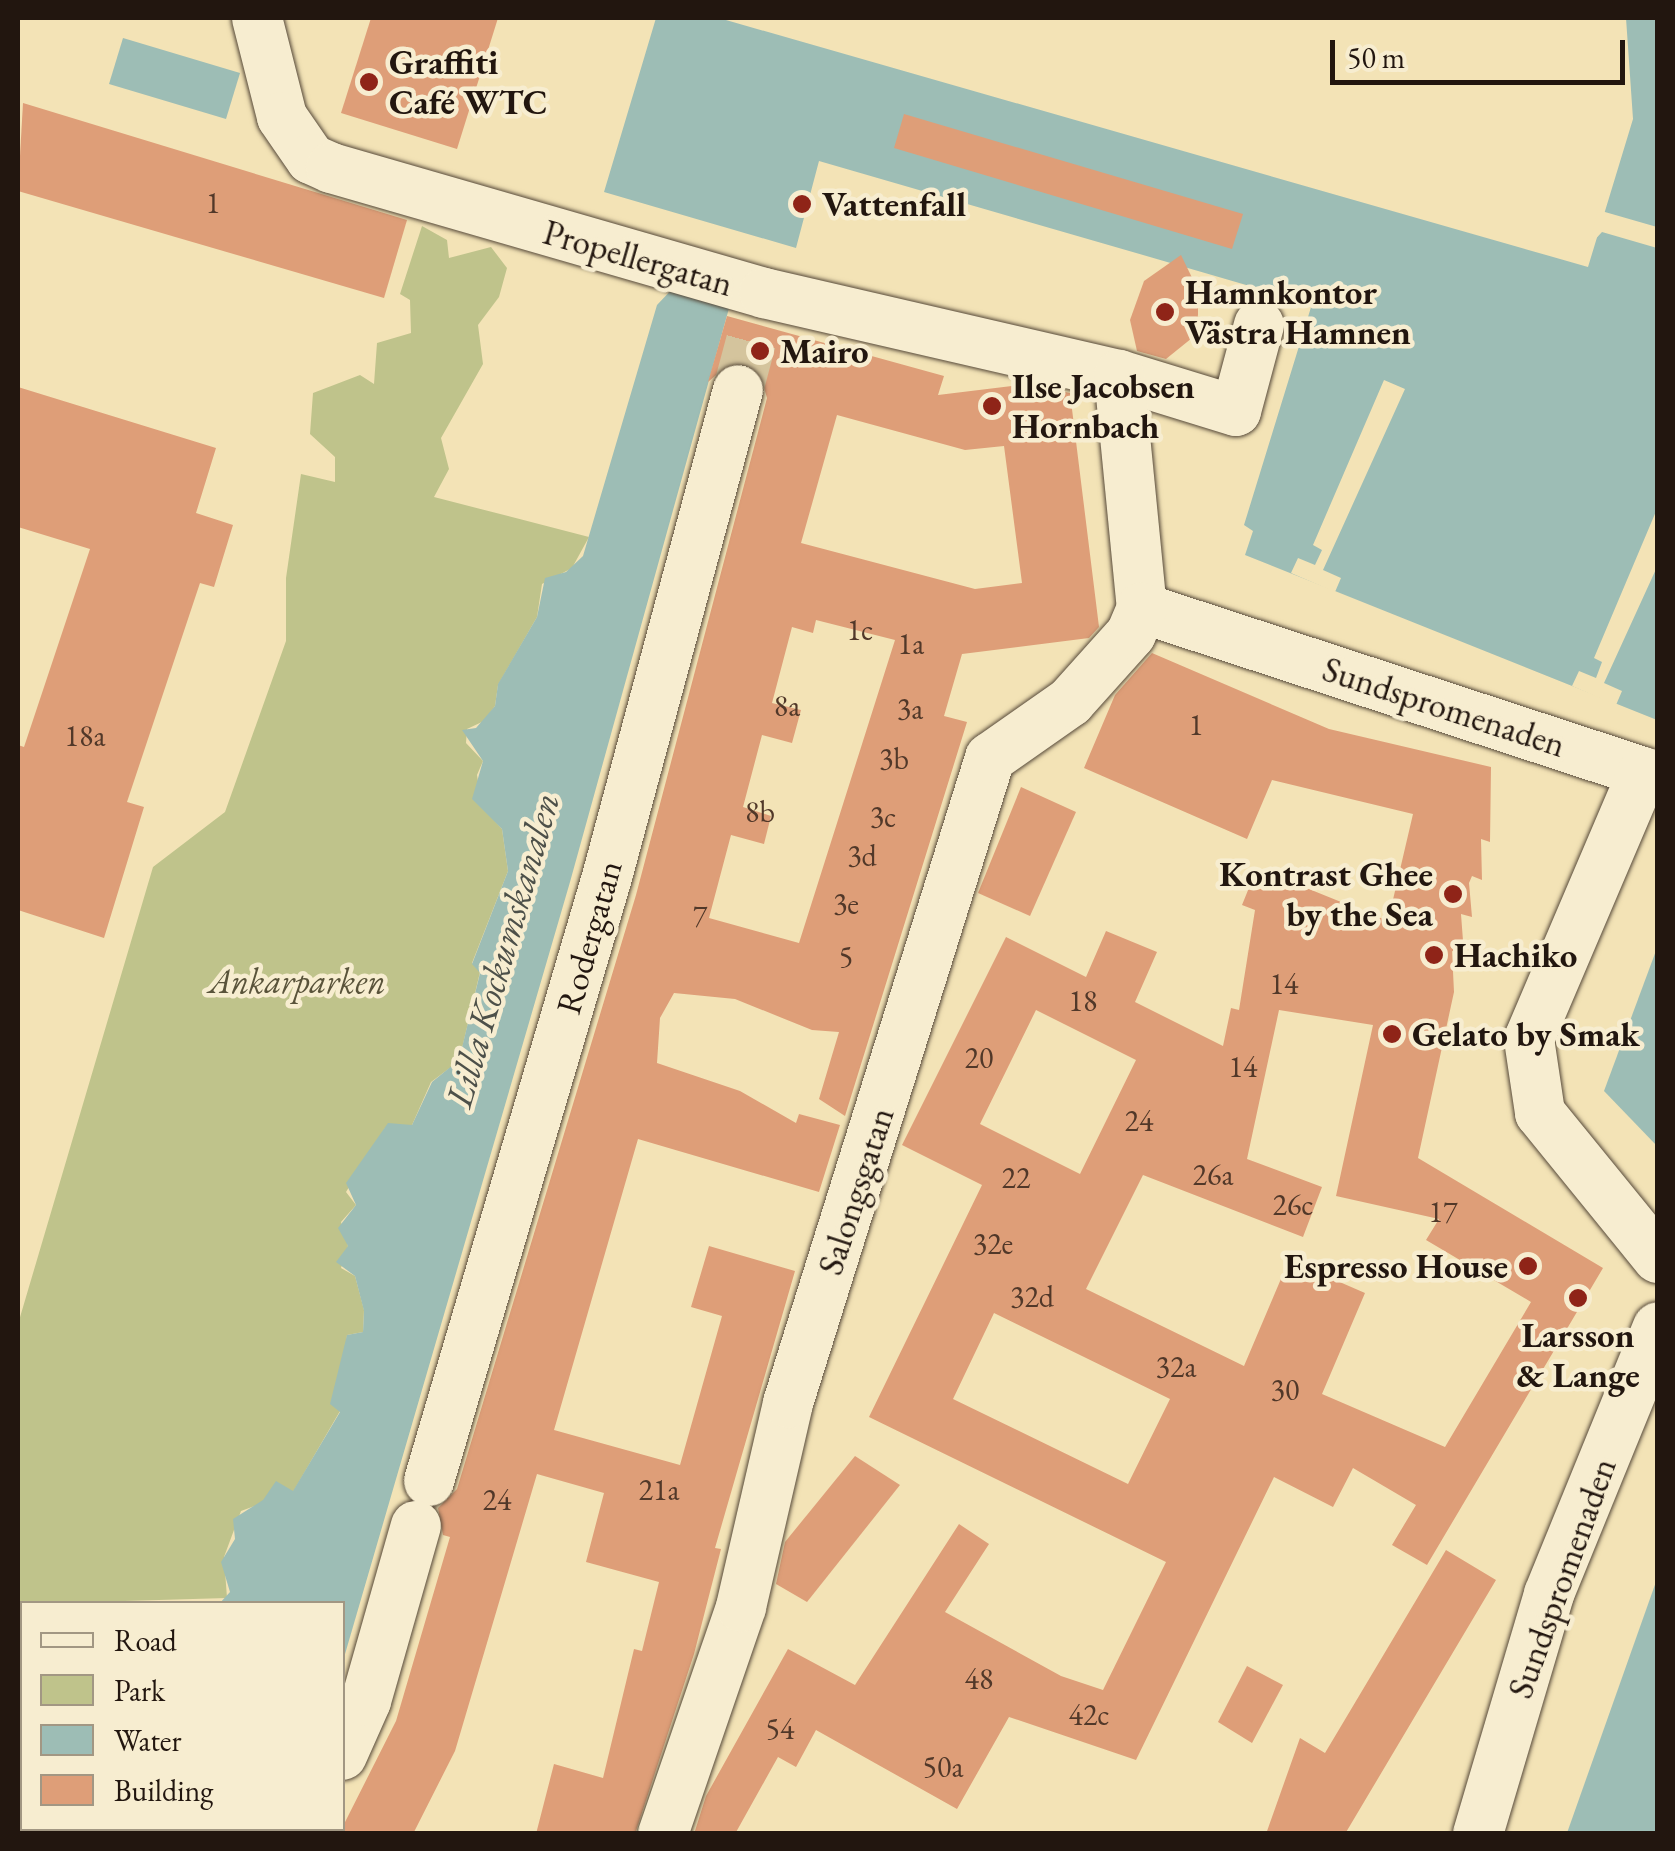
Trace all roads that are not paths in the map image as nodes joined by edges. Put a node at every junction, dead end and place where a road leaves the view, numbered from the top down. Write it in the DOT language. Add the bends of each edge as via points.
graph roads {
  1 [pos="257,18"];
  2 [pos="1259,326"];
  3 [pos="1119,374"];
  4 [pos="738,390"];
  5 [pos="1142,608"];
  6 [pos="1658,1258"];
  7 [pos="1658,1327"];
  8 [pos="345,1748"];
  9 [pos="663,1834"];
  10 [pos="1478,1834"];
  1 -- 3 [label="street, Propellergatan" via="282,117 310,159 760,308"];
  2 -- 3 [label="street" via="1236,411"];
  3 -- 5 [label="street"];
  4 -- 8 [label="street, Rodergatan" via="608,877 366,1701"];
  5 -- 6 [label="street, Sundspromenaden" via="1644,772 1529,1039 1540,1113"];
  5 -- 9 [label="street, Salongsgatan" via="1131,634 1070,702 990,758 788,1403 741,1607"];
  7 -- 10 [label="street, Sundspromenaden" via="1550,1594"];
}
